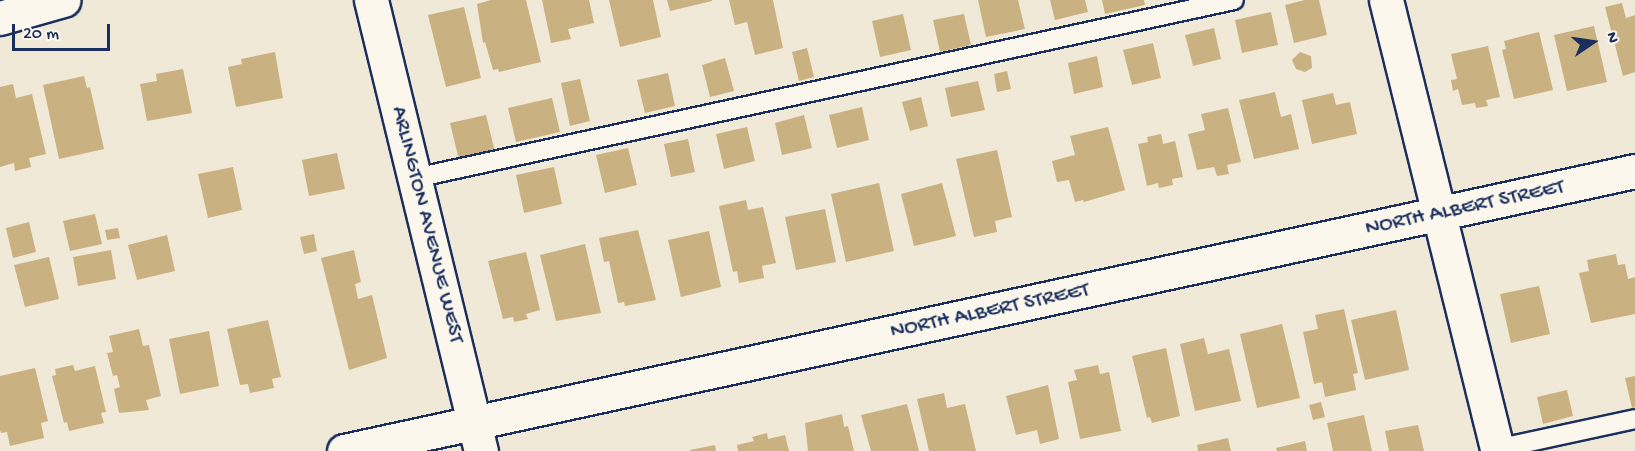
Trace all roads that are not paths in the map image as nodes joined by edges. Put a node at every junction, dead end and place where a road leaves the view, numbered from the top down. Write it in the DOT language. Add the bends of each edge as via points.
graph roads {
  1 [pos="63,0"];
  2 [pos="371,0"];
  3 [pos="1234,0"];
  4 [pos="1386,0"];
  5 [pos="0,18"];
  6 [pos="1635,171"];
  7 [pos="415,178"];
  8 [pos="1439,215"];
  9 [pos="1635,419"];
  10 [pos="477,437"];
  11 [pos="1494,450"];
  12 [pos="344,451"];
  1 -- 5 [label="street"];
  2 -- 7 [label="street, ARLINGTON AVENUE WEST"];
  3 -- 7 [label="lane"];
  4 -- 8 [label="street"];
  6 -- 8 [label="street, NORTH ALBERT STREET"];
  7 -- 10 [label="street, ARLINGTON AVENUE WEST"];
  8 -- 10 [label="street, NORTH ALBERT STREET"];
  8 -- 11 [label="street"];
  9 -- 11 [label="lane"];
  10 -- 12 [label="street, NORTH ALBERT STREET"];
}
